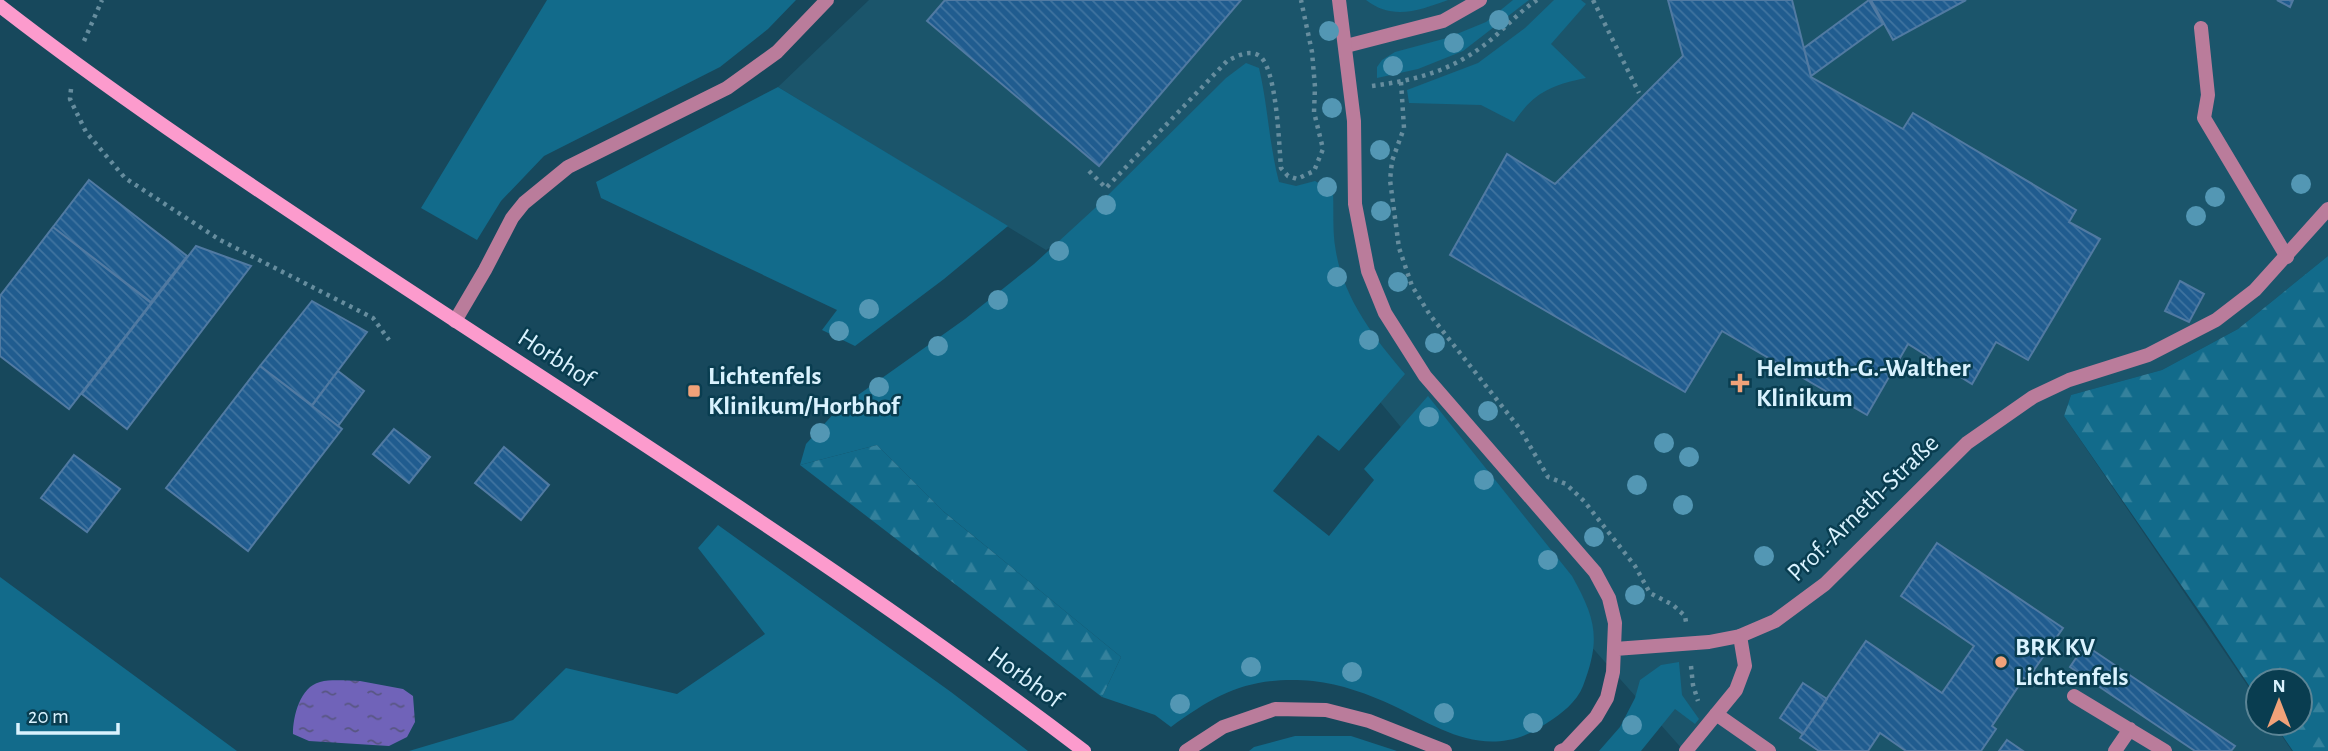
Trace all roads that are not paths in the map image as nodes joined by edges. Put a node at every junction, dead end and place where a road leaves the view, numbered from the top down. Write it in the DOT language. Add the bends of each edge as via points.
graph roads {
  1 [pos="827,0"];
  2 [pos="1339,0"];
  3 [pos="1480,0"];
  4 [pos="0,6"];
  5 [pos="2201,28"];
  6 [pos="1346,47"];
  7 [pos="2328,209"];
  8 [pos="2287,257"];
  9 [pos="456,321"];
  10 [pos="1740,636"];
  11 [pos="1615,649"];
  12 [pos="2074,696"];
  13 [pos="1716,715"];
  14 [pos="2130,729"];
  15 [pos="1084,751"];
  16 [pos="1186,751"];
  17 [pos="1445,751"];
  18 [pos="1561,751"];
  19 [pos="1686,751"];
  20 [pos="1769,751"];
  21 [pos="2115,751"];
  22 [pos="2165,751"];
  1 -- 9 [label="street" via="777,52 727,88 568,167 524,203"];
  2 -- 6 [label="street"];
  3 -- 6 [label="street" via="1443,21"];
  4 -- 9 [label="main road, Horbhof" via="74,64 236,177"];
  5 -- 8 [label="street" via="2208,95 2204,118"];
  6 -- 11 [label="street" via="1354,121 1355,204 1368,271 1385,313 1425,376 1595,572 1609,598"];
  7 -- 8 [label="street, Prof.-Arneth-Straße"];
  8 -- 10 [label="street, Prof.-Arneth-Straße" via="2216,320 2148,355 2069,380 2033,397 1966,443 1825,584 1774,621"];
  9 -- 15 [label="main road, Horbhof" via="823,564"];
  10 -- 11 [label="street, Prof.-Arneth-Straße"];
  10 -- 13 [label="street" via="1745,666 1736,690"];
  11 -- 18 [label="street" via="1607,698 1583,732"];
  12 -- 14 [label="street"];
  13 -- 19 [label="street"];
  13 -- 20 [label="street"];
  14 -- 21 [label="street"];
  14 -- 22 [label="street"];
  16 -- 17 [label="street" via="1223,727 1275,709 1326,710 1369,721"];
}
